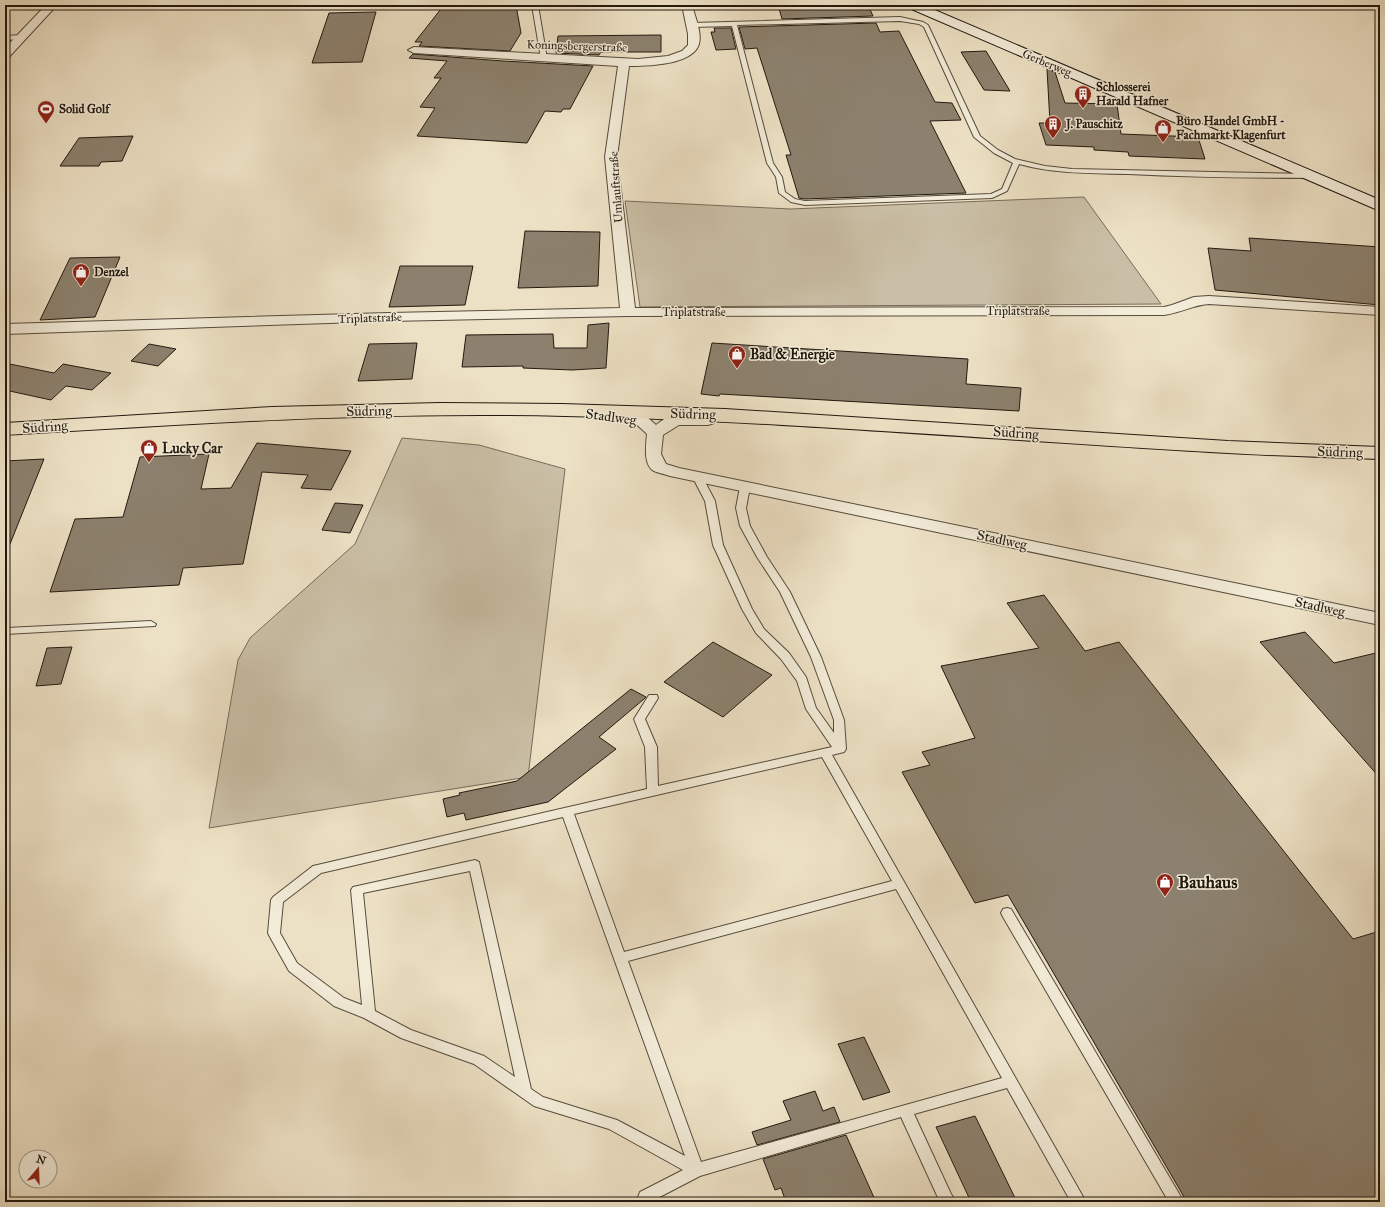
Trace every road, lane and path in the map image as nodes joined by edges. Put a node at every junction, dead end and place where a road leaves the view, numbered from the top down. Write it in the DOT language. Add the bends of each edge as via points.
graph roads {
  1 [pos="52,5"];
  2 [pos="535,5"];
  3 [pos="687,5"];
  4 [pos="913,5"];
  5 [pos="734,23"];
  6 [pos="692,24"];
  7 [pos="22,37"];
  8 [pos="5,38"];
  9 [pos="414,50"];
  10 [pos="5,55"];
  11 [pos="544,59"];
  12 [pos="624,62"];
  13 [pos="1017,162"];
  14 [pos="1311,176"];
  15 [pos="1380,206"];
  16 [pos="628,312"];
  17 [pos="1380,312"];
  18 [pos="5,329"];
  19 [pos="562,410"];
  20 [pos="725,415"];
  21 [pos="5,429"];
  22 [pos="656,433"];
  23 [pos="1380,453"];
  24 [pos="696,476"];
  25 [pos="745,486"];
  26 [pos="1380,619"];
  27 [pos="151,624"];
  28 [pos="5,632"];
  29 [pos="653,698"];
  30 [pos="840,749"];
  31 [pos="825,752"];
  32 [pos="653,792"];
  33 [pos="567,812"];
  34 [pos="899,884"];
  35 [pos="1007,913"];
  36 [pos="621,958"];
  37 [pos="369,1014"];
  38 [pos="1011,1081"];
  39 [pos="525,1093"];
  40 [pos="905,1110"];
  41 [pos="697,1170"];
  42 [pos="643,1202"];
  43 [pos="949,1202"];
  44 [pos="1079,1202"];
  45 [pos="1177,1202"];
  1 -- 7 [label="street"];
  2 -- 11 [label="lane"];
  3 -- 6 [label="street, Koningsbergerstraße"];
  4 -- 14 [label="street, Gerberweg"];
  5 -- 6 [label="lane"];
  5 -- 13 [label="lane" via="900,19 921,23 926,26 977,137 992,151"];
  5 -- 13 [label="lane" via="770,164 779,177 782,193 793,201 805,203 992,196 1005,190"];
  6 -- 12 [label="street, Koningsbergerstraße" via="694,42 692,48 682,55 666,60"];
  7 -- 8 [label="lane"];
  7 -- 10 [label="street"];
  9 -- 11 [label="street, Koningsbergerstraße"];
  11 -- 12 [label="street, Koningsbergerstraße"];
  12 -- 16 [label="street, Umlauftstraße" via="611,156"];
  13 -- 14 [label="lane" via="1070,170"];
  14 -- 15 [label="street, Gerberweg"];
  16 -- 17 [label="street, Triplatstraße" via="1164,311 1176,310 1194,301 1208,300"];
  16 -- 18 [label="street, Triplatstraße"];
  19 -- 20 [label="main road, Südring"];
  19 -- 21 [label="main road, Südring" via="440,409 272,413"];
  19 -- 22 [label="street, Stadlweg" via="640,419"];
  20 -- 22 [label="street, Stadlweg" via="707,420 675,420"];
  20 -- 23 [label="main road, Südring" via="1228,447"];
  22 -- 24 [label="street, Stadlweg" via="653,454 659,467"];
  24 -- 25 [label="street, Stadlweg"];
  24 -- 30 [label="lane" via="710,501 718,545 747,609 760,631 785,656 802,680 811,709"];
  25 -- 26 [label="street, Stadlweg"];
  25 -- 30 [label="lane" via="741,508 745,526 785,592 816,656 839,720"];
  27 -- 28 [label="lane"];
  29 -- 32 [label="lane" via="639,719 651,747"];
  30 -- 31 [label="lane"];
  31 -- 32 [label="lane"];
  31 -- 34 [label="lane"];
  32 -- 33 [label="lane"];
  33 -- 36 [label="lane"];
  33 -- 37 [label="lane" via="316,868 276,900 274,933 293,966 339,1002"];
  34 -- 36 [label="lane"];
  34 -- 38 [label="lane"];
  35 -- 45 [label="lane"];
  36 -- 41 [label="lane"];
  37 -- 39 [label="lane" via="406,1034 479,1060"];
  37 -- 39 [label="lane" via="357,890 475,865"];
  38 -- 40 [label="lane"];
  38 -- 44 [label="lane"];
  39 -- 41 [label="lane" via="539,1102 612,1124"];
  40 -- 41 [label="lane"];
  40 -- 43 [label="lane"];
  41 -- 42 [label="lane" via="645,1197"];
}
